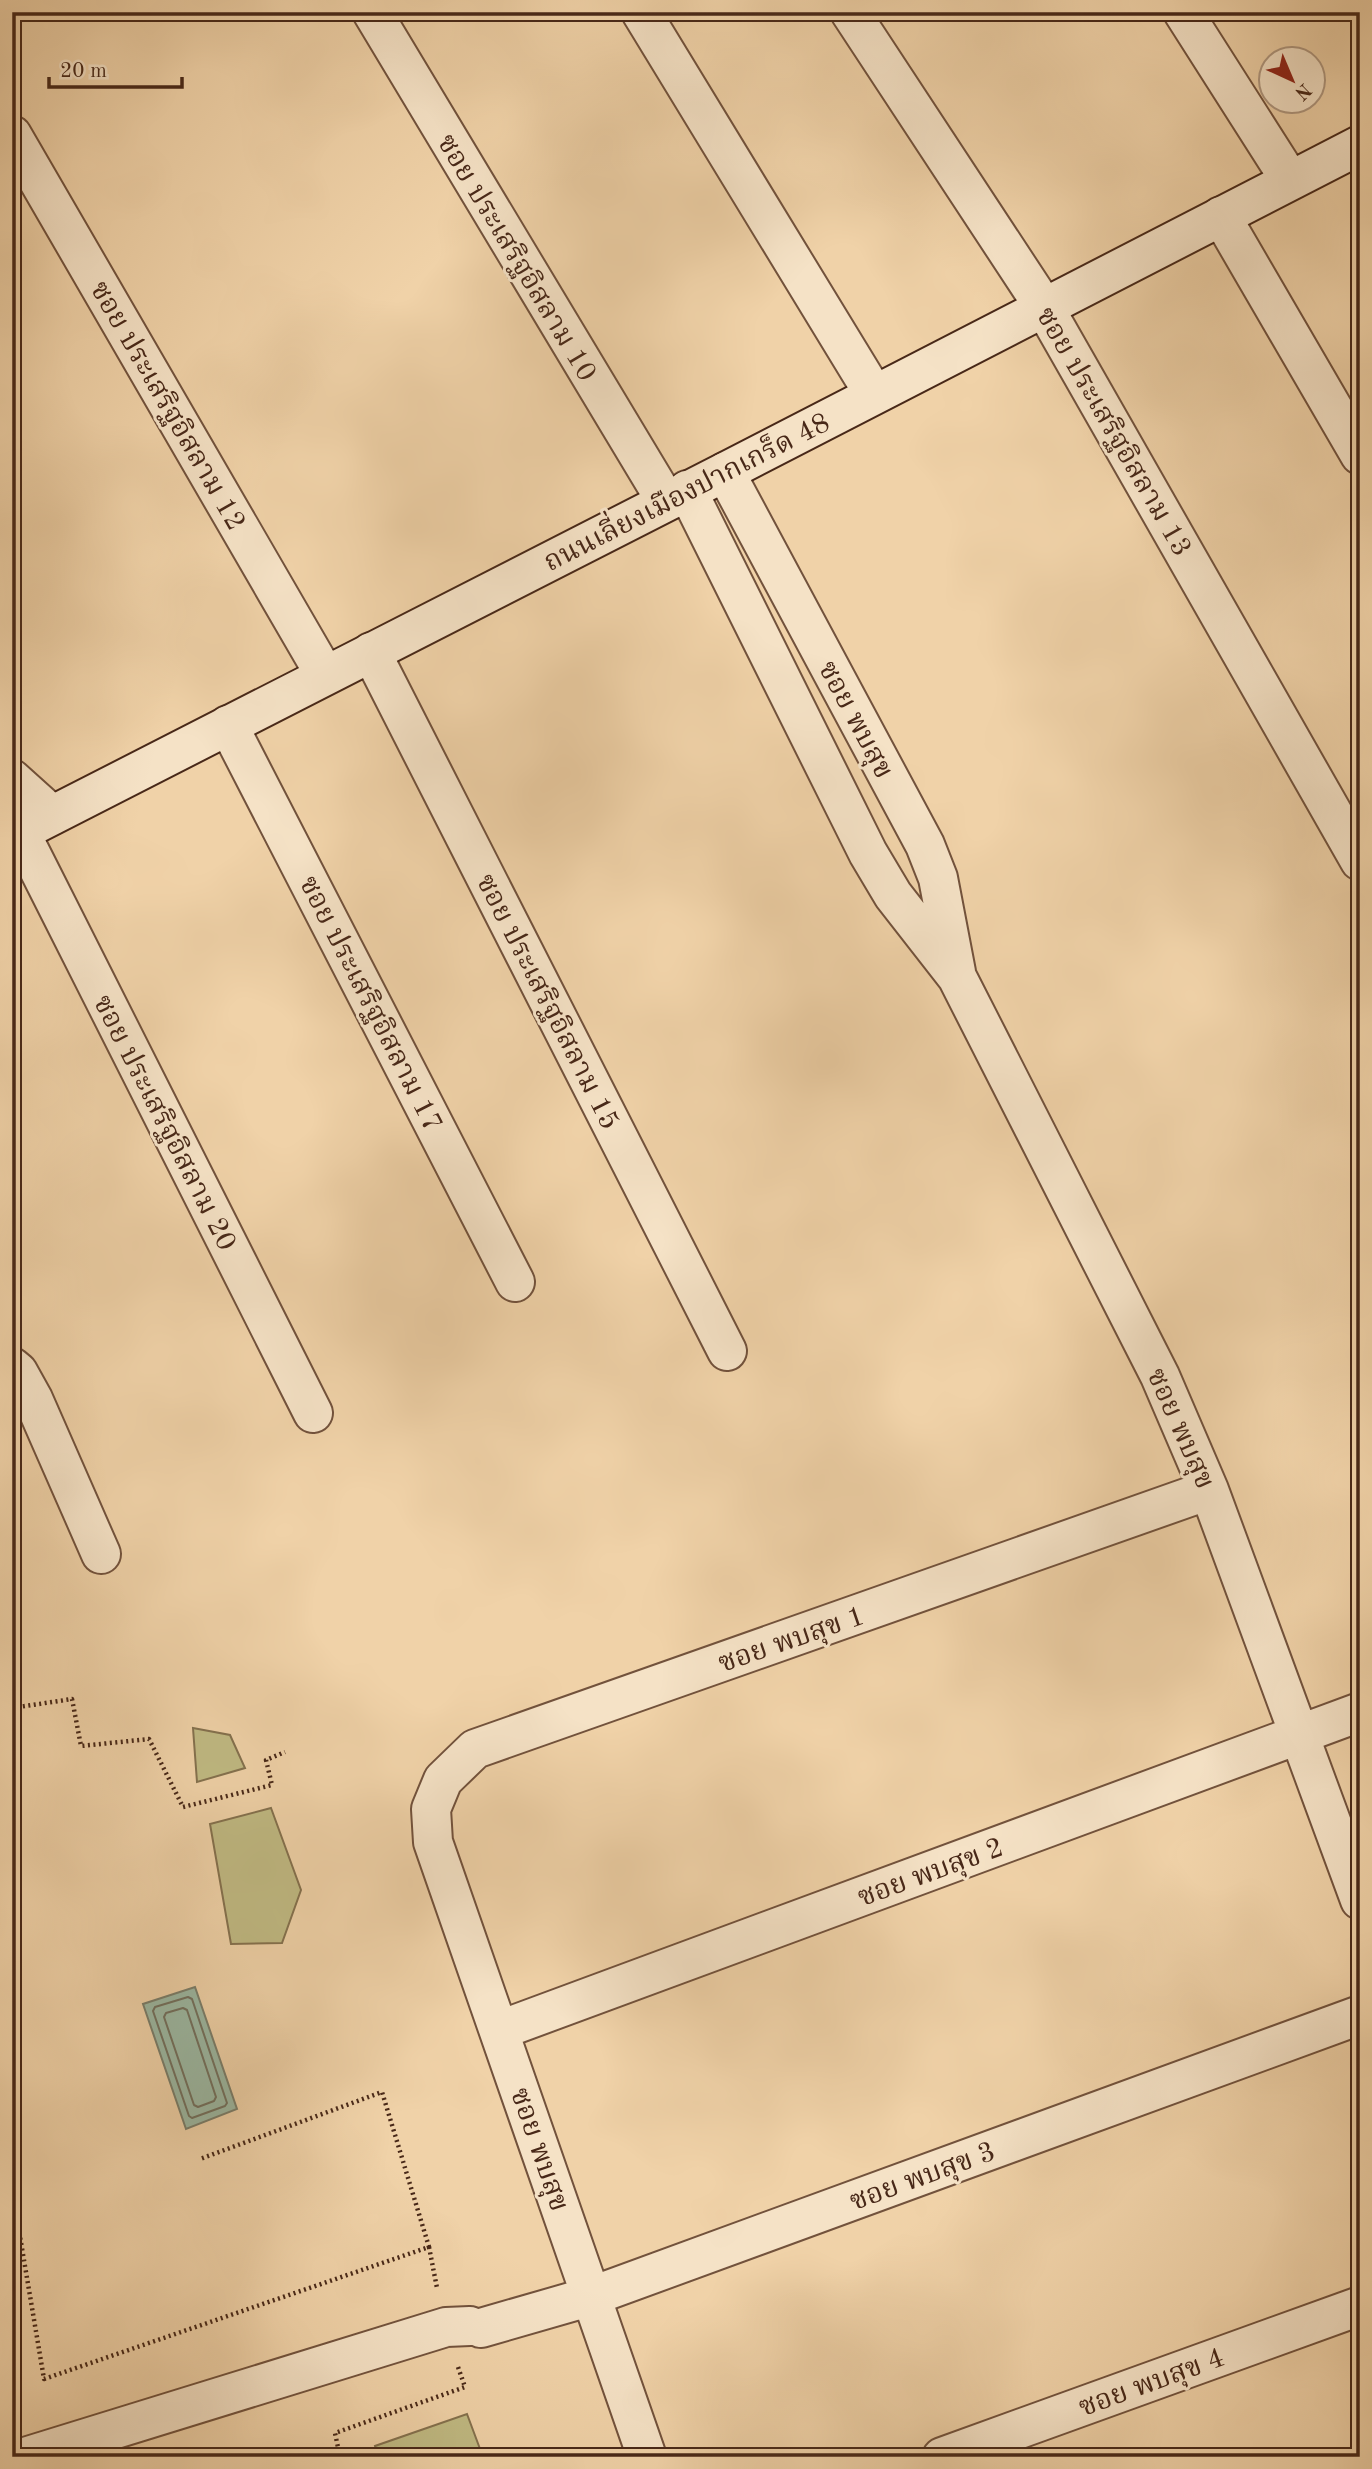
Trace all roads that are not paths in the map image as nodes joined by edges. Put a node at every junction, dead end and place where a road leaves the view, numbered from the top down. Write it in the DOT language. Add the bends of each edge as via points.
graph roads {
  1 [pos="372,12"];
  2 [pos="641,12"];
  3 [pos="850,12"];
  4 [pos="1182,12"];
  5 [pos="12,135"];
  6 [pos="1360,145"];
  7 [pos="1290,180"];
  8 [pos="1221,216"];
  9 [pos="1044,307"];
  10 [pos="874,394"];
  11 [pos="1360,455"];
  12 [pos="725,472"];
  13 [pos="677,495"];
  14 [pos="371,652"];
  15 [pos="325,676"];
  16 [pos="229,725"];
  17 [pos="12,779"];
  18 [pos="28,828"];
  19 [pos="1360,861"];
  20 [pos="957,977"];
  21 [pos="515,1282"];
  22 [pos="727,1351"];
  23 [pos="12,1367"];
  24 [pos="313,1413"];
  25 [pos="1209,1490"];
  26 [pos="101,1554"];
  27 [pos="1360,1712"];
  28 [pos="1300,1733"];
  29 [pos="433,1842"];
  30 [pos="1360,1900"];
  31 [pos="1360,2015"];
  32 [pos="500,2030"];
  33 [pos="592,2297"];
  34 [pos="1360,2306"];
  35 [pos="25,2457"];
  36 [pos="647,2457"];
  37 [pos="942,2457"];
  1 -- 13 [label="street, ซอย ประเสริฐอิสลาม 10"];
  2 -- 10 [label="street"];
  3 -- 9 [label="street, ซอย ประเสริฐอิสลาม 13"];
  4 -- 7 [label="street"];
  5 -- 15 [label="street, ซอย ประเสริฐอิสลาม 12"];
  6 -- 7 [label="street, ถนนเลี่ยงเมืองปากเกร็ด 48"];
  7 -- 8 [label="street, ถนนเลี่ยงเมืองปากเกร็ด 48"];
  8 -- 9 [label="street, ถนนเลี่ยงเมืองปากเกร็ด 48"];
  8 -- 11 [label="street"];
  9 -- 10 [label="street, ถนนเลี่ยงเมืองปากเกร็ด 48"];
  9 -- 19 [label="street, ซอย ประเสริฐอิสลาม 13"];
  10 -- 12 [label="street, ถนนเลี่ยงเมืองปากเกร็ด 48"];
  12 -- 13 [label="street, ถนนเลี่ยงเมืองปากเกร็ด 48"];
  12 -- 20 [label="street, ซอย พบสุข" via="925,845 938,878"];
  13 -- 14 [label="street, ถนนเลี่ยงเมืองปากเกร็ด 48"];
  13 -- 20 [label="street, ซอย พบสุข" via="868,853 893,895"];
  14 -- 15 [label="street, ถนนเลี่ยงเมืองปากเกร็ด 48"];
  14 -- 22 [label="street, ซอย ประเสริฐอิสลาม 15"];
  15 -- 16 [label="street, ถนนเลี่ยงเมืองปากเกร็ด 48"];
  16 -- 18 [label="street, ถนนเลี่ยงเมืองปากเกร็ด 48"];
  16 -- 21 [label="street, ซอย ประเสริฐอิสลาม 17"];
  17 -- 18 [label="street"];
  18 -- 24 [label="street, ซอย ประเสริฐอิสลาม 20"];
  20 -- 25 [label="street, ซอย พบสุข" via="1160,1376"];
  23 -- 26 [label="street" via="33,1399"];
  25 -- 28 [label="street, ซอย พบสุข"];
  25 -- 29 [label="street, ซอย พบสุข 1" via="475,1749 443,1780 431,1810"];
  27 -- 28 [label="street, ซอย พบสุข 2"];
  28 -- 30 [label="street, ซอย พบสุข"];
  28 -- 32 [label="street, ซอย พบสุข 2"];
  29 -- 32 [label="street, ซอย พบสุข"];
  31 -- 33 [label="street, ซอย พบสุข 3"];
  32 -- 33 [label="street, ซอย พบสุข"];
  33 -- 35 [label="street, ซอย พบสุข 3" via="475,2327 446,2327"];
  33 -- 36 [label="street, ซอย พบสุข"];
  34 -- 37 [label="street, ซอย พบสุข 4"];
}
